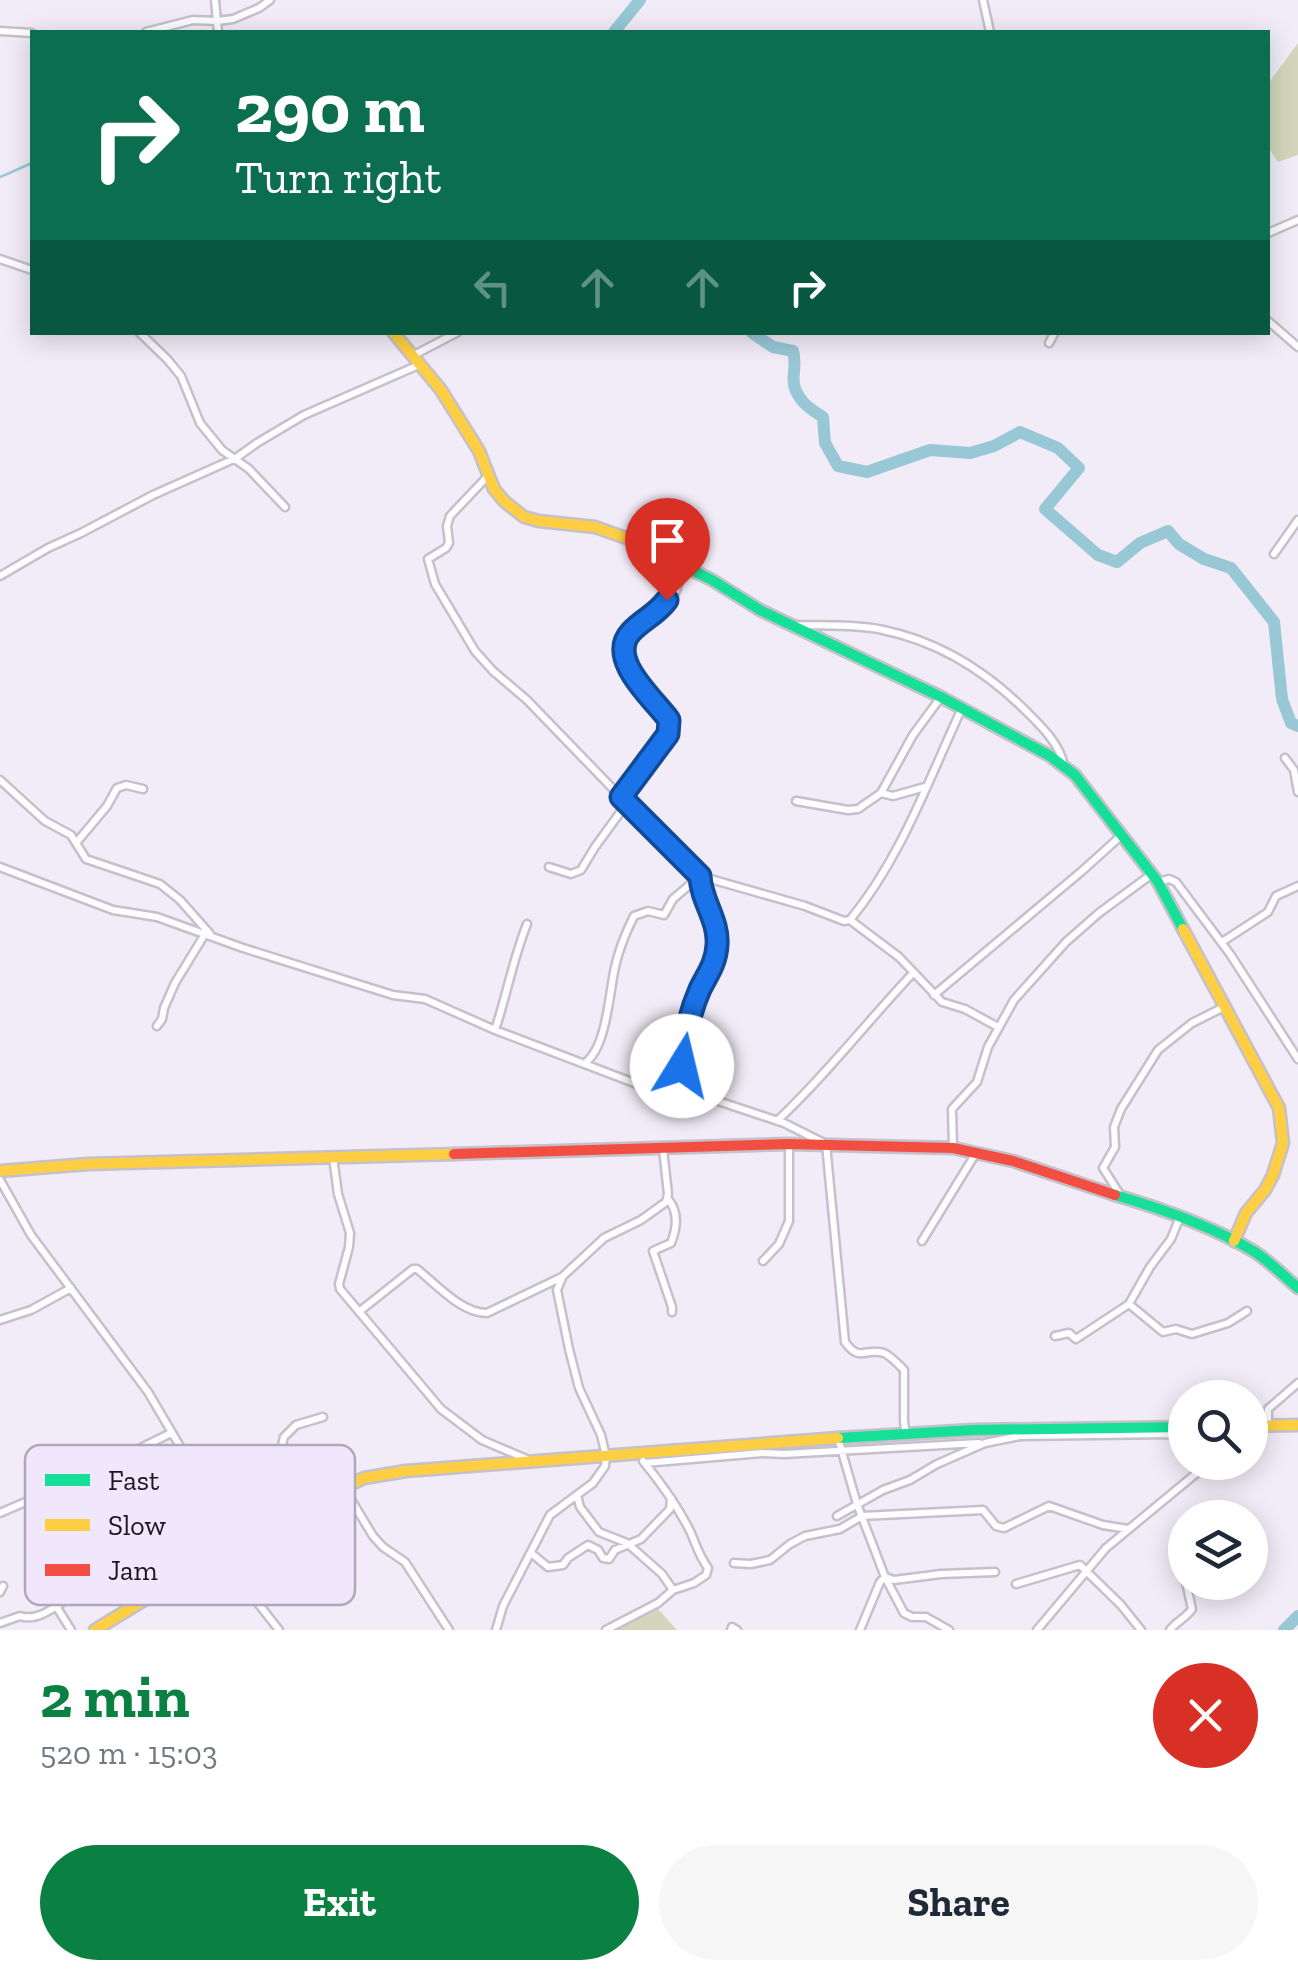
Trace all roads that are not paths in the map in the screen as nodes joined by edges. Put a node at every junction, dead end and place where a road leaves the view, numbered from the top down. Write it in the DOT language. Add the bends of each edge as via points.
graph roads {
  1 [pos="216,0"];
  2 [pos="270,0"];
  3 [pos="983,0"];
  4 [pos="218,21"];
  5 [pos="154,30"];
  6 [pos="218,30"];
  7 [pos="990,30"];
  8 [pos="0,31"];
  9 [pos="30,33"];
  10 [pos="1298,220"];
  11 [pos="1270,232"];
  12 [pos="0,260"];
  13 [pos="30,269"];
  14 [pos="1270,322"];
  15 [pos="142,335"];
  16 [pos="396,335"];
  17 [pos="454,335"];
  18 [pos="1054,335"];
  19 [pos="1050,343"];
  20 [pos="1298,347"];
  21 [pos="417,360"];
  22 [pos="236,458"];
  23 [pos="488,477"];
  24 [pos="285,506"];
  25 [pos="1298,520"];
  26 [pos="1274,554"];
  27 [pos="677,562"];
  28 [pos="0,576"];
  29 [pos="790,624"];
  30 [pos="941,697"];
  31 [pos="962,708"];
  32 [pos="1285,758"];
  33 [pos="1064,766"];
  34 [pos="0,780"];
  35 [pos="926,786"];
  36 [pos="142,789"];
  37 [pos="1298,792"];
  38 [pos="881,793"];
  39 [pos="624,800"];
  40 [pos="796,801"];
  41 [pos="1123,834"];
  42 [pos="76,843"];
  43 [pos="0,867"];
  44 [pos="549,868"];
  45 [pos="700,876"];
  46 [pos="1156,878"];
  47 [pos="1298,886"];
  48 [pos="850,920"];
  49 [pos="527,924"];
  50 [pos="209,935"];
  51 [pos="1222,942"];
  52 [pos="913,972"];
  53 [pos="934,995"];
  54 [pos="1226,1006"];
  55 [pos="158,1026"];
  56 [pos="998,1026"];
  57 [pos="495,1030"];
  58 [pos="1298,1059"];
  59 [pos="585,1063"];
  60 [pos="680,1093"];
  61 [pos="777,1121"];
  62 [pos="789,1144"];
  63 [pos="826,1144"];
  64 [pos="662,1148"];
  65 [pos="953,1148"];
  66 [pos="976,1152"];
  67 [pos="333,1158"];
  68 [pos="0,1171"];
  69 [pos="0,1180"];
  70 [pos="1122,1197"];
  71 [pos="668,1199"];
  72 [pos="1180,1216"];
  73 [pos="922,1241"];
  74 [pos="1234,1242"];
  75 [pos="764,1261"];
  76 [pos="562,1277"];
  77 [pos="71,1288"];
  78 [pos="1298,1288"];
  79 [pos="1129,1304"];
  80 [pos="360,1311"];
  81 [pos="1247,1311"];
  82 [pos="672,1312"];
  83 [pos="0,1320"];
  84 [pos="1054,1336"];
  85 [pos="1298,1383"];
  86 [pos="1268,1409"];
  87 [pos="323,1417"];
  88 [pos="1268,1425"];
  89 [pos="1298,1425"];
  90 [pos="1168,1427"];
  91 [pos="171,1433"];
  92 [pos="906,1434"];
  93 [pos="1168,1434"];
  94 [pos="985,1442"];
  95 [pos="839,1444"];
  96 [pos="147,1445"];
  97 [pos="180,1445"];
  98 [pos="282,1445"];
  99 [pos="636,1453"];
  100 [pos="606,1456"];
  101 [pos="530,1460"];
  102 [pos="644,1463"];
  103 [pos="1185,1480"];
  104 [pos="355,1482"];
  105 [pos="577,1495"];
  106 [pos="671,1496"];
  107 [pos="25,1503"];
  108 [pos="857,1504"];
  109 [pos="355,1506"];
  110 [pos="0,1514"];
  111 [pos="837,1516"];
  112 [pos="862,1516"];
  113 [pos="1128,1529"];
  114 [pos="626,1544"];
  115 [pos="530,1553"];
  116 [pos="734,1563"];
  117 [pos="1087,1570"];
  118 [pos="994,1572"];
  119 [pos="885,1577"];
  120 [pos="1016,1584"];
  121 [pos="673,1590"];
  122 [pos="1190,1600"];
  123 [pos="137,1605"];
  124 [pos="257,1605"];
  125 [pos="56,1606"];
  126 [pos="0,1623"];
  127 [pos="447,1626"];
  128 [pos="71,1630"];
  129 [pos="95,1630"];
  130 [pos="279,1630"];
  131 [pos="437,1630"];
  132 [pos="496,1630"];
  133 [pos="606,1630"];
  134 [pos="860,1630"];
  135 [pos="949,1630"];
  136 [pos="1037,1630"];
  137 [pos="1141,1630"];
  138 [pos="1170,1630"];
  1 -- 4 [label="street"];
  2 -- 4 [label="street"];
  3 -- 7 [label="street"];
  4 -- 5 [label="street"];
  4 -- 6 [label="street"];
  8 -- 9 [label="street"];
  10 -- 11 [label="street"];
  12 -- 13 [label="street"];
  14 -- 20 [label="street"];
  15 -- 22 [label="street" via="181,376 209,436"];
  16 -- 21 [label="street"];
  17 -- 21 [label="street"];
  18 -- 19 [label="street"];
  21 -- 22 [label="street" via="304,415"];
  21 -- 23 [label="street" via="472,440"];
  22 -- 24 [label="street"];
  22 -- 28 [label="street"];
  23 -- 27 [label="street" via="524,517 595,526"];
  23 -- 39 [label="street" via="450,516 449,543 428,559 431,576 475,651"];
  25 -- 26 [label="street"];
  27 -- 29 [label="street"];
  27 -- 39 [label="street" via="680,586 632,630 623,650 631,672 669,720 668,734"];
  29 -- 30 [label="street"];
  29 -- 33 [label="street" via="881,630 954,654 1023,708 1050,736"];
  30 -- 31 [label="street"];
  30 -- 38 [label="street"];
  31 -- 33 [label="street"];
  31 -- 35 [label="street"];
  32 -- 37 [label="street"];
  33 -- 41 [label="street"];
  34 -- 42 [label="street"];
  35 -- 38 [label="street"];
  35 -- 48 [label="street" via="911,824"];
  36 -- 42 [label="street" via="118,788"];
  38 -- 40 [label="street" via="848,810"];
  39 -- 44 [label="street" via="581,870"];
  39 -- 45 [label="street"];
  41 -- 46 [label="street"];
  41 -- 53 [label="street"];
  42 -- 50 [label="street" via="86,859 160,884"];
  43 -- 50 [label="street" via="113,910"];
  45 -- 48 [label="street"];
  45 -- 59 [label="street" via="664,915 634,916 618,954 598,1043"];
  45 -- 60 [label="street" via="717,946 684,1040"];
  46 -- 51 [label="street" via="1176,882"];
  46 -- 54 [label="street"];
  46 -- 56 [label="street" via="1066,942"];
  47 -- 51 [label="street"];
  48 -- 52 [label="street"];
  49 -- 57 [label="street"];
  50 -- 55 [label="street" via="175,982"];
  50 -- 57 [label="street" via="392,995 425,999"];
  51 -- 58 [label="street"];
  52 -- 53 [label="street"];
  52 -- 61 [label="street"];
  53 -- 56 [label="street"];
  54 -- 70 [label="street" via="1158,1050 1120,1108 1115,1147 1103,1168"];
  54 -- 74 [label="street" via="1279,1108 1283,1143 1266,1190"];
  56 -- 65 [label="street" via="977,1082 952,1109"];
  57 -- 59 [label="street"];
  59 -- 60 [label="street"];
  60 -- 61 [label="street"];
  61 -- 63 [label="street"];
  62 -- 63 [label="street"];
  62 -- 64 [label="street"];
  62 -- 75 [label="street" via="789,1221"];
  63 -- 65 [label="street"];
  63 -- 92 [label="street" via="845,1342 852,1352 886,1354 904,1370"];
  64 -- 67 [label="street"];
  64 -- 71 [label="street"];
  65 -- 66 [label="street"];
  66 -- 70 [label="street"];
  66 -- 73 [label="street"];
  67 -- 68 [label="street"];
  67 -- 80 [label="street" via="350,1232 340,1288"];
  69 -- 77 [label="street" via="30,1235"];
  70 -- 72 [label="street"];
  71 -- 76 [label="street" via="604,1238"];
  71 -- 82 [label="street" via="677,1228 671,1243 654,1251"];
  72 -- 74 [label="street"];
  72 -- 79 [label="street"];
  74 -- 78 [label="street"];
  76 -- 80 [label="street" via="481,1313 413,1269"];
  76 -- 100 [label="street" via="556,1290 569,1349"];
  77 -- 83 [label="street"];
  77 -- 91 [label="street"];
  79 -- 81 [label="street" via="1163,1332 1192,1334"];
  79 -- 84 [label="street" via="1076,1339"];
  80 -- 101 [label="street" via="441,1408 482,1440"];
  85 -- 86 [label="street"];
  87 -- 98 [label="street" via="296,1425"];
  88 -- 89 [label="street"];
  90 -- 92 [label="street"];
  91 -- 96 [label="street"];
  91 -- 97 [label="street"];
  92 -- 95 [label="street"];
  93 -- 94 [label="street"];
  94 -- 95 [label="street"];
  94 -- 108 [label="street"];
  95 -- 99 [label="street"];
  95 -- 102 [label="street"];
  95 -- 108 [label="street"];
  99 -- 100 [label="street"];
  99 -- 102 [label="street"];
  100 -- 101 [label="street"];
  100 -- 105 [label="street" via="602,1472"];
  101 -- 104 [label="street"];
  102 -- 106 [label="street"];
  103 -- 113 [label="street"];
  105 -- 114 [label="street" via="600,1532"];
  105 -- 115 [label="street" via="550,1515"];
  106 -- 114 [label="street" via="670,1508 641,1539"];
  106 -- 121 [label="street" via="708,1568 694,1583"];
  107 -- 110 [label="street"];
  108 -- 111 [label="street"];
  108 -- 112 [label="street"];
  109 -- 127 [label="street" via="373,1536 405,1562"];
  112 -- 113 [label="street" via="983,1510 1004,1528 1050,1506"];
  112 -- 116 [label="street" via="805,1536 770,1560"];
  112 -- 119 [label="street"];
  113 -- 117 [label="street"];
  114 -- 115 [label="street" via="608,1559 588,1545 563,1565 548,1566"];
  114 -- 121 [label="street"];
  115 -- 132 [label="street"];
  117 -- 120 [label="street" via="1080,1565"];
  117 -- 136 [label="street"];
  117 -- 137 [label="street"];
  118 -- 119 [label="street"];
  119 -- 134 [label="street"];
  119 -- 135 [label="street" via="904,1613"];
  121 -- 133 [label="street"];
  122 -- 138 [label="street" via="1192,1609"];
  123 -- 129 [label="street"];
  124 -- 130 [label="street"];
  125 -- 126 [label="street"];
  125 -- 128 [label="street"];
  127 -- 131 [label="street"];
}
